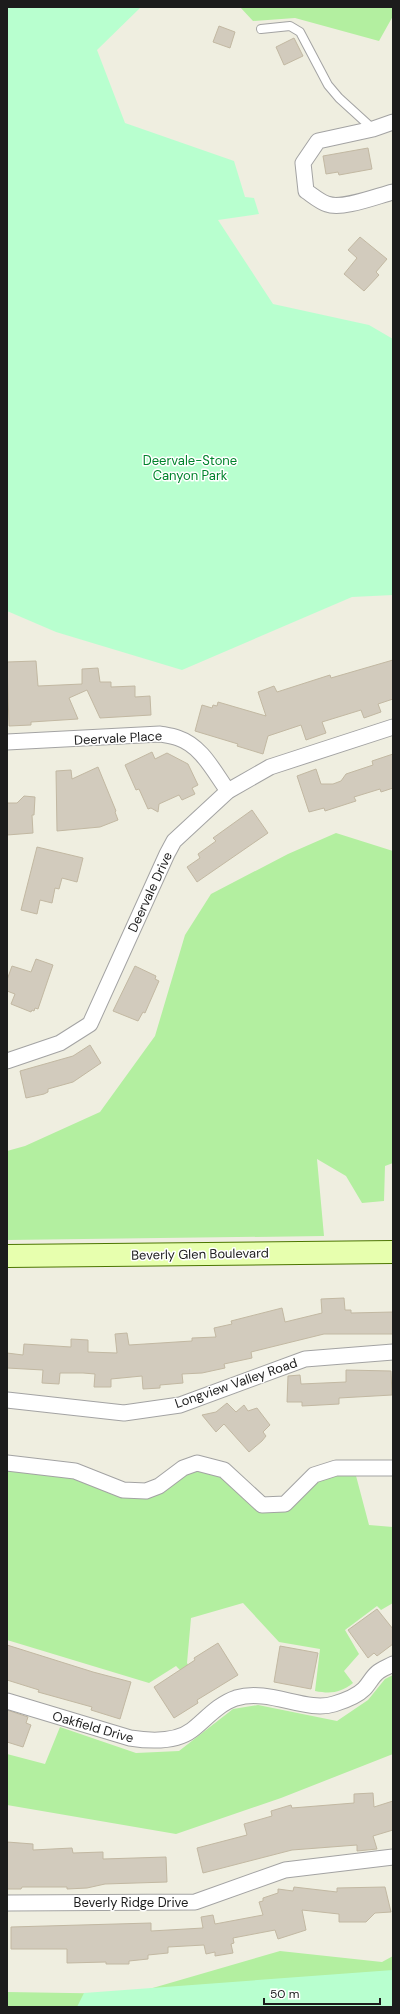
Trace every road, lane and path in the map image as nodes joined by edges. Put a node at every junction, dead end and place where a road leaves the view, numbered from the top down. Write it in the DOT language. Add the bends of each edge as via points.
graph roads {
  1 [pos="261,29"];
  2 [pos="393,122"];
  3 [pos="373,129"];
  4 [pos="391,195"];
  5 [pos="393,727"];
  6 [pos="7,742"];
  7 [pos="228,791"];
  8 [pos="7,1061"];
  9 [pos="393,1252"];
  10 [pos="7,1256"];
  11 [pos="393,1352"];
  12 [pos="7,1400"];
  13 [pos="7,1464"];
  14 [pos="393,1468"];
  15 [pos="393,1664"];
  16 [pos="7,1701"];
  17 [pos="393,1857"];
  18 [pos="7,1902"];
  1 -- 3 [label="lane" via="290,26 300,32 328,85"];
  2 -- 3 [label="street"];
  3 -- 4 [label="street" via="318,140 303,163 306,191 328,205 353,205 368,198"];
  5 -- 7 [label="street, Deervale Drive" via="270,767"];
  6 -- 7 [label="street, Deervale Place" via="86,740 160,734 190,744 204,756"];
  7 -- 8 [label="street, Deervale Drive" via="174,841 90,1024 60,1043"];
  9 -- 10 [label="main road, Beverly Glen Boulevard"];
  11 -- 12 [label="street, Longview Valley Road" via="305,1359 180,1405 124,1413"];
  13 -- 14 [label="street" via="75,1471 123,1490 146,1491 159,1486 183,1468 197,1463 224,1470 262,1505 286,1504 314,1475 336,1468"];
  15 -- 16 [label="street, Oakfield Drive" via="377,1672 363,1690 347,1700 317,1706 262,1695 235,1699 210,1714 190,1731 170,1739 146,1741 130,1738"];
  17 -- 18 [label="street, Beverly Ridge Drive" via="285,1870 195,1902"];
}
